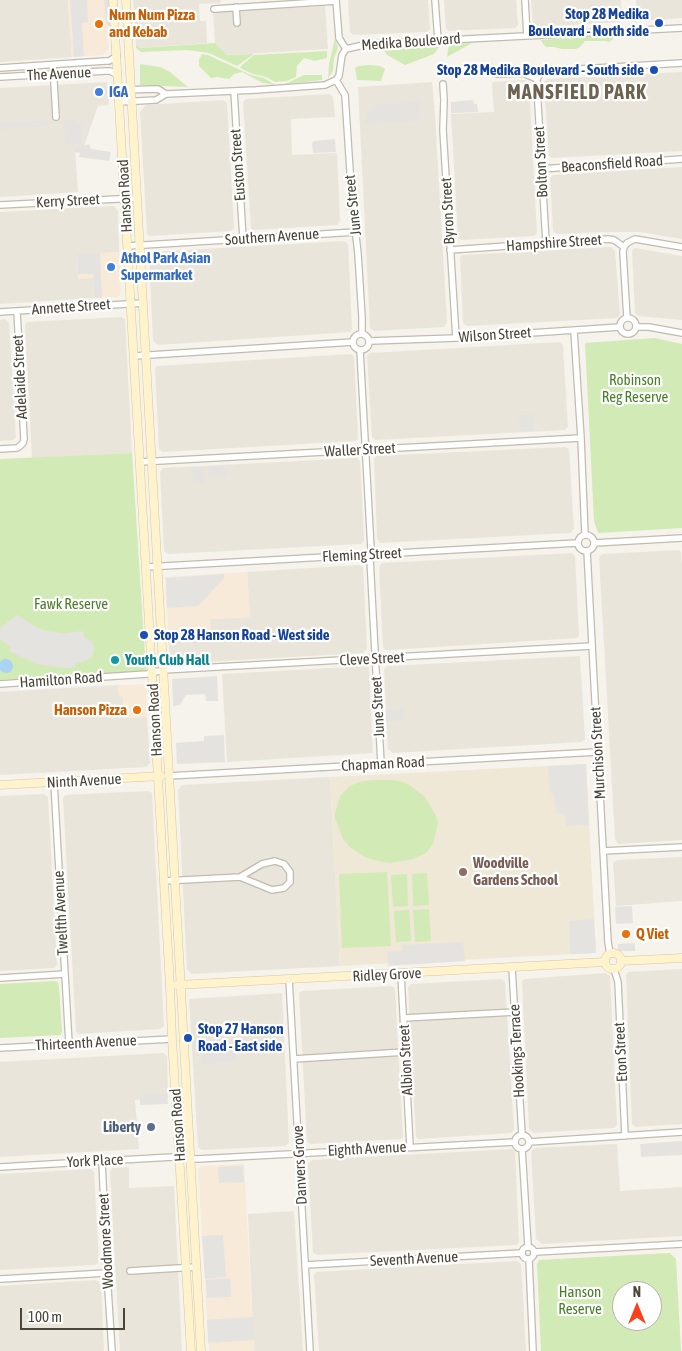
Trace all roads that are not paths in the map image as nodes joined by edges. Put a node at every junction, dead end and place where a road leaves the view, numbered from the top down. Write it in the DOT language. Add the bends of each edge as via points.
graph roads {
  1 [pos="114,0"];
  2 [pos="126,0"];
  3 [pos="336,0"];
  4 [pos="436,0"];
  5 [pos="525,0"];
  6 [pos="236,8"];
  7 [pos="214,9"];
  8 [pos="237,23"];
  9 [pos="682,28"];
  10 [pos="528,36"];
  11 [pos="438,40"];
  12 [pos="346,49"];
  13 [pos="117,56"];
  14 [pos="682,64"];
  15 [pos="53,65"];
  16 [pos="0,68"];
  17 [pos="53,74"];
  18 [pos="497,74"];
  19 [pos="118,75"];
  20 [pos="0,77"];
  21 [pos="537,79"];
  22 [pos="336,80"];
  23 [pos="443,84"];
  24 [pos="131,89"];
  25 [pos="119,90"];
  26 [pos="234,91"];
  27 [pos="166,94"];
  28 [pos="132,101"];
  29 [pos="119,102"];
  30 [pos="56,117"];
  31 [pos="682,159"];
  32 [pos="541,169"];
  33 [pos="125,198"];
  34 [pos="137,198"];
  35 [pos="0,205"];
  36 [pos="356,232"];
  37 [pos="243,239"];
  38 [pos="546,243"];
  39 [pos="128,246"];
  40 [pos="140,246"];
  41 [pos="624,247"];
  42 [pos="682,247"];
  43 [pos="450,250"];
  44 [pos="131,303"];
  45 [pos="143,303"];
  46 [pos="17,311"];
  47 [pos="0,312"];
  48 [pos="627,318"];
  49 [pos="620,327"];
  50 [pos="637,327"];
  51 [pos="574,331"];
  52 [pos="362,333"];
  53 [pos="682,333"];
  54 [pos="456,338"];
  55 [pos="370,341"];
  56 [pos="353,342"];
  57 [pos="360,350"];
  58 [pos="134,356"];
  59 [pos="146,356"];
  60 [pos="581,438"];
  61 [pos="0,449"];
  62 [pos="365,450"];
  63 [pos="140,462"];
  64 [pos="151,462"];
  65 [pos="586,535"];
  66 [pos="682,538"];
  67 [pos="577,543"];
  68 [pos="594,543"];
  69 [pos="586,552"];
  70 [pos="370,554"];
  71 [pos="157,566"];
  72 [pos="146,567"];
  73 [pos="592,646"];
  74 [pos="376,659"];
  75 [pos="163,670"];
  76 [pos="152,674"];
  77 [pos="0,684"];
  78 [pos="597,752"];
  79 [pos="381,764"];
  80 [pos="158,776"];
  81 [pos="168,776"];
  82 [pos="54,782"];
  83 [pos="0,786"];
  84 [pos="682,847"];
  85 [pos="604,851"];
  86 [pos="240,877"];
  87 [pos="174,881"];
  88 [pos="164,882"];
  89 [pos="610,954"];
  90 [pos="682,958"];
  91 [pos="621,961"];
  92 [pos="605,962"];
  93 [pos="512,968"];
  94 [pos="614,969"];
  95 [pos="64,974"];
  96 [pos="401,974"];
  97 [pos="0,978"];
  98 [pos="289,980"];
  99 [pos="180,985"];
  100 [pos="170,986"];
  101 [pos="515,1012"];
  102 [pos="404,1018"];
  103 [pos="172,1039"];
  104 [pos="69,1044"];
  105 [pos="184,1044"];
  106 [pos="0,1048"];
  107 [pos="405,1052"];
  108 [pos="294,1059"];
  109 [pos="682,1132"];
  110 [pos="522,1135"];
  111 [pos="625,1136"];
  112 [pos="515,1142"];
  113 [pos="529,1142"];
  114 [pos="410,1147"];
  115 [pos="522,1149"];
  116 [pos="299,1153"];
  117 [pos="180,1158"];
  118 [pos="190,1158"];
  119 [pos="102,1161"];
  120 [pos="0,1167"];
  121 [pos="682,1245"];
  122 [pos="528,1246"];
  123 [pos="535,1252"];
  124 [pos="522,1253"];
  125 [pos="528,1259"];
  126 [pos="305,1266"];
  127 [pos="196,1267"];
  128 [pos="186,1268"];
  129 [pos="130,1271"];
  130 [pos="107,1273"];
  131 [pos="0,1279"];
  132 [pos="112,1351"];
  133 [pos="191,1351"];
  134 [pos="201,1351"];
  135 [pos="310,1351"];
  136 [pos="533,1351"];
  1 -- 13 [label="main road, Hanson Road"];
  2 -- 24 [label="main road, Hanson Road"];
  3 -- 6 [label="street"];
  3 -- 12 [label="street" via="339,38"];
  4 -- 11 [label="street"];
  5 -- 10 [label="street"];
  6 -- 7 [label="street"];
  6 -- 8 [label="street"];
  9 -- 10 [label="street, Medika Boulevard"];
  10 -- 11 [label="street, Medika Boulevard"];
  11 -- 12 [label="street, Medika Boulevard" via="368,44"];
  12 -- 22 [label="street, Medika Boulevard"];
  13 -- 15 [label="street, The Avenue" via="104,62"];
  13 -- 19 [label="main road, Hanson Road"];
  14 -- 21 [label="street" via="545,71"];
  15 -- 16 [label="street, The Avenue"];
  15 -- 17 [label="street"];
  17 -- 19 [label="street, The Avenue" via="110,71"];
  17 -- 20 [label="street, The Avenue"];
  17 -- 30 [label="street"];
  18 -- 21 [label="street" via="524,73"];
  19 -- 25 [label="main road, Hanson Road"];
  21 -- 32 [label="street, Bolton Street"];
  22 -- 26 [label="street" via="321,86"];
  22 -- 36 [label="street, June Street" via="345,95"];
  23 -- 43 [label="street, Byron Street"];
  24 -- 25 [label="street"];
  24 -- 27 [label="street" via="158,89"];
  24 -- 28 [label="main road, Hanson Road"];
  25 -- 29 [label="main road, Hanson Road"];
  26 -- 27 [label="street"];
  26 -- 37 [label="street, Euston Street"];
  27 -- 28 [label="street" via="156,100"];
  28 -- 29 [label="street"];
  28 -- 34 [label="main road, Hanson Road"];
  29 -- 33 [label="main road, Hanson Road"];
  31 -- 32 [label="street, Beaconsfield Road"];
  32 -- 38 [label="street, Bolton Street"];
  33 -- 34 [label="street, Kerry Street"];
  33 -- 35 [label="street, Kerry Street"];
  33 -- 39 [label="main road, Hanson Road"];
  34 -- 40 [label="main road, Hanson Road"];
  36 -- 37 [label="street, Southern Avenue"];
  36 -- 52 [label="street, June Street"];
  37 -- 40 [label="street, Southern Avenue"];
  38 -- 41 [label="street, Hampshire Street" via="608,239"];
  38 -- 43 [label="street, Hampshire Street"];
  39 -- 40 [label="street, Southern Avenue"];
  39 -- 44 [label="main road, Hanson Road"];
  40 -- 45 [label="main road, Hanson Road"];
  41 -- 42 [label="street, Hampshire Street" via="635,239"];
  41 -- 48 [label="street"];
  43 -- 54 [label="street, Byron Street"];
  44 -- 45 [label="street, Annette Street"];
  44 -- 46 [label="street, Annette Street"];
  44 -- 58 [label="main road, Hanson Road"];
  45 -- 59 [label="main road, Hanson Road"];
  46 -- 47 [label="street, Annette Street"];
  46 -- 61 [label="street, Adelaide Street" via="24,439 17,448"];
  48 -- 49 [label="street"];
  48 -- 50 [label="street" via="634,320"];
  49 -- 50 [label="street" via="627,335"];
  49 -- 51 [label="street, Wilson Street"];
  50 -- 53 [label="street"];
  51 -- 54 [label="street, Wilson Street"];
  51 -- 60 [label="street"];
  52 -- 55 [label="street"];
  52 -- 56 [label="street" via="354,337"];
  54 -- 55 [label="street, Wilson Street"];
  55 -- 57 [label="street" via="368,347"];
  56 -- 57 [label="street"];
  56 -- 59 [label="street"];
  57 -- 62 [label="street, June Street"];
  58 -- 59 [label="street"];
  58 -- 63 [label="main road, Hanson Road"];
  59 -- 64 [label="main road, Hanson Road"];
  60 -- 62 [label="street, Waller Street"];
  60 -- 65 [label="street"];
  62 -- 64 [label="street, Waller Street"];
  62 -- 70 [label="street, June Street"];
  63 -- 64 [label="street, Waller Street"];
  63 -- 72 [label="main road, Hanson Road"];
  64 -- 71 [label="main road, Hanson Road"];
  65 -- 67 [label="street"];
  65 -- 68 [label="street" via="592,537"];
  66 -- 68 [label="street"];
  67 -- 69 [label="street"];
  67 -- 70 [label="street, Fleming Street"];
  68 -- 69 [label="street"];
  69 -- 73 [label="street, Murchison Street"];
  70 -- 71 [label="street, Fleming Street"];
  70 -- 74 [label="street, June Street"];
  71 -- 72 [label="street, Fleming Street"];
  71 -- 75 [label="main road, Hanson Road"];
  72 -- 76 [label="main road, Hanson Road"];
  73 -- 74 [label="street, Cleve Street"];
  73 -- 78 [label="street, Murchison Street"];
  74 -- 75 [label="street, Cleve Street"];
  74 -- 79 [label="street, June Street"];
  75 -- 76 [label="street, Cleve Street"];
  75 -- 81 [label="main road, Hanson Road"];
  76 -- 77 [label="street, Hamilton Road"];
  76 -- 80 [label="main road, Hanson Road"];
  78 -- 79 [label="street, Chapman Road"];
  78 -- 85 [label="street, Murchison Street"];
  79 -- 81 [label="street, Chapman Road"];
  80 -- 81 [label="main road, Ninth Avenue"];
  80 -- 82 [label="main road, Ninth Avenue"];
  80 -- 88 [label="main road, Hanson Road"];
  81 -- 87 [label="main road, Hanson Road"];
  82 -- 83 [label="main road, Ninth Avenue"];
  82 -- 95 [label="street, Twelfth Avenue"];
  84 -- 85 [label="street"];
  85 -- 89 [label="street, Murchison Street"];
  86 -- 86 [label="street" via="262,864 275,861 284,864 290,872 290,882 284,888 272,890"];
  86 -- 87 [label="street"];
  87 -- 88 [label="street"];
  87 -- 99 [label="main road, Hanson Road"];
  88 -- 100 [label="main road, Hanson Road"];
  89 -- 91 [label="main road" via="617,955"];
  89 -- 92 [label="main road"];
  90 -- 91 [label="main road"];
  91 -- 94 [label="main road"];
  92 -- 93 [label="main road, Ridley Grove"];
  92 -- 94 [label="main road" via="606,966"];
  93 -- 96 [label="main road, Ridley Grove"];
  93 -- 101 [label="street, Hookings Terrace"];
  94 -- 111 [label="street, Eton Street" via="618,982"];
  95 -- 97 [label="street"];
  95 -- 104 [label="street, Twelfth Avenue"];
  96 -- 98 [label="main road, Ridley Grove"];
  96 -- 102 [label="street, Albion Street"];
  98 -- 99 [label="main road, Ridley Grove"];
  98 -- 108 [label="street, Danvers Grove"];
  99 -- 100 [label="main road, Ridley Grove"];
  99 -- 105 [label="main road, Hanson Road"];
  100 -- 103 [label="main road, Hanson Road"];
  101 -- 102 [label="street"];
  101 -- 110 [label="street, Hookings Terrace"];
  102 -- 107 [label="street, Albion Street"];
  103 -- 104 [label="street, Thirteenth Avenue"];
  103 -- 105 [label="main road"];
  103 -- 117 [label="main road, Hanson Road"];
  104 -- 106 [label="street, Thirteenth Avenue"];
  105 -- 118 [label="main road, Hanson Road"];
  107 -- 108 [label="street"];
  107 -- 114 [label="street, Albion Street"];
  108 -- 116 [label="street, Danvers Grove"];
  109 -- 111 [label="street"];
  110 -- 112 [label="street"];
  110 -- 113 [label="street"];
  111 -- 113 [label="street"];
  112 -- 114 [label="street, Eighth Avenue"];
  112 -- 115 [label="street"];
  113 -- 115 [label="street"];
  114 -- 116 [label="street, Eighth Avenue"];
  115 -- 122 [label="street"];
  116 -- 118 [label="street, Eighth Avenue"];
  116 -- 126 [label="street, Danvers Grove"];
  117 -- 118 [label="street, York Place"];
  117 -- 119 [label="street, York Place"];
  117 -- 128 [label="main road, Hanson Road"];
  118 -- 127 [label="main road, Hanson Road"];
  119 -- 120 [label="street, York Place"];
  119 -- 130 [label="street, Woodmore Street"];
  121 -- 123 [label="street"];
  122 -- 123 [label="street"];
  122 -- 124 [label="street"];
  123 -- 125 [label="street"];
  124 -- 125 [label="street"];
  124 -- 126 [label="street, Seventh Avenue"];
  125 -- 136 [label="street"];
  126 -- 135 [label="street, Danvers Grove"];
  127 -- 128 [label="street"];
  127 -- 134 [label="main road, Hanson Road"];
  128 -- 129 [label="street"];
  128 -- 133 [label="main road, Hanson Road"];
  130 -- 131 [label="street"];
  130 -- 132 [label="street, Woodmore Street"];
}
